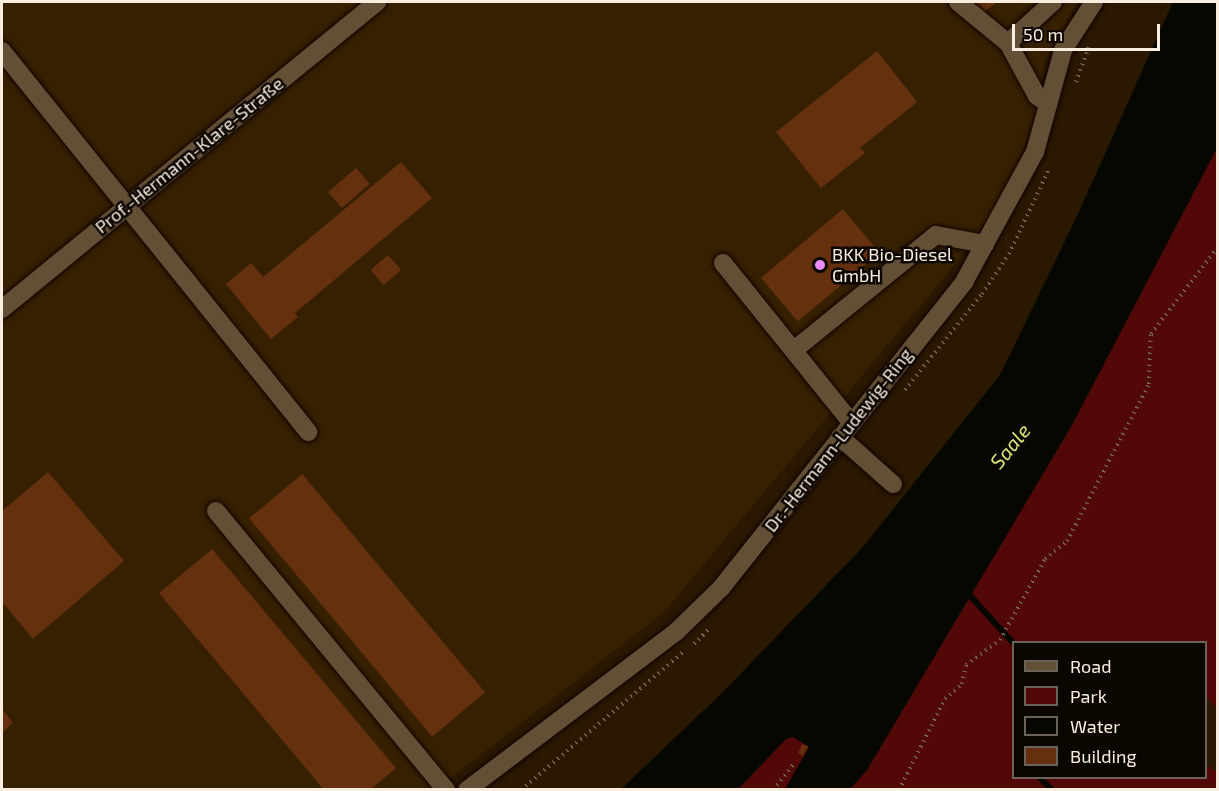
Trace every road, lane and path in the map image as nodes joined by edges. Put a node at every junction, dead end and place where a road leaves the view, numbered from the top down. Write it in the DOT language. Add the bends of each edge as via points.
graph roads {
  1 [pos="377,2"];
  2 [pos="958,2"];
  3 [pos="1053,2"];
  4 [pos="1094,2"];
  5 [pos="1008,43"];
  6 [pos="2,51"];
  7 [pos="1048,104"];
  8 [pos="127,205"];
  9 [pos="986,244"];
  10 [pos="1218,247"];
  11 [pos="723,263"];
  12 [pos="2,309"];
  13 [pos="794,350"];
  14 [pos="851,422"];
  15 [pos="308,432"];
  16 [pos="840,437"];
  17 [pos="893,484"];
  18 [pos="216,511"];
  19 [pos="794,764"];
  20 [pos="446,789"];
  21 [pos="467,789"];
  22 [pos="773,789"];
  23 [pos="899,789"];
  1 -- 8 [label="street, Prof.-Hermann-Klare-Straße"];
  2 -- 5 [label="street"];
  3 -- 5 [label="street"];
  4 -- 7 [label="street, Dr.-Hermann-Ludewig-Ring" via="1063,50"];
  5 -- 7 [label="street" via="1037,96"];
  6 -- 8 [label="street"];
  7 -- 9 [label="street, Dr.-Hermann-Ludewig-Ring" via="1035,152"];
  8 -- 12 [label="street, Prof.-Hermann-Klare-Straße"];
  8 -- 15 [label="street"];
  9 -- 13 [label="street" via="936,236"];
  9 -- 14 [label="street, Dr.-Hermann-Ludewig-Ring" via="964,282"];
  10 -- 23 [label="path" via="1150,334 1149,384 1067,542 1045,559 1000,640 966,665 962,684 945,699"];
  11 -- 13 [label="street"];
  13 -- 14 [label="street"];
  14 -- 16 [label="street, Dr.-Hermann-Ludewig-Ring"];
  16 -- 17 [label="street"];
  16 -- 21 [label="street, Dr.-Hermann-Ludewig-Ring" via="722,588 677,631"];
  18 -- 20 [label="street"];
  19 -- 22 [label="path"];
}
